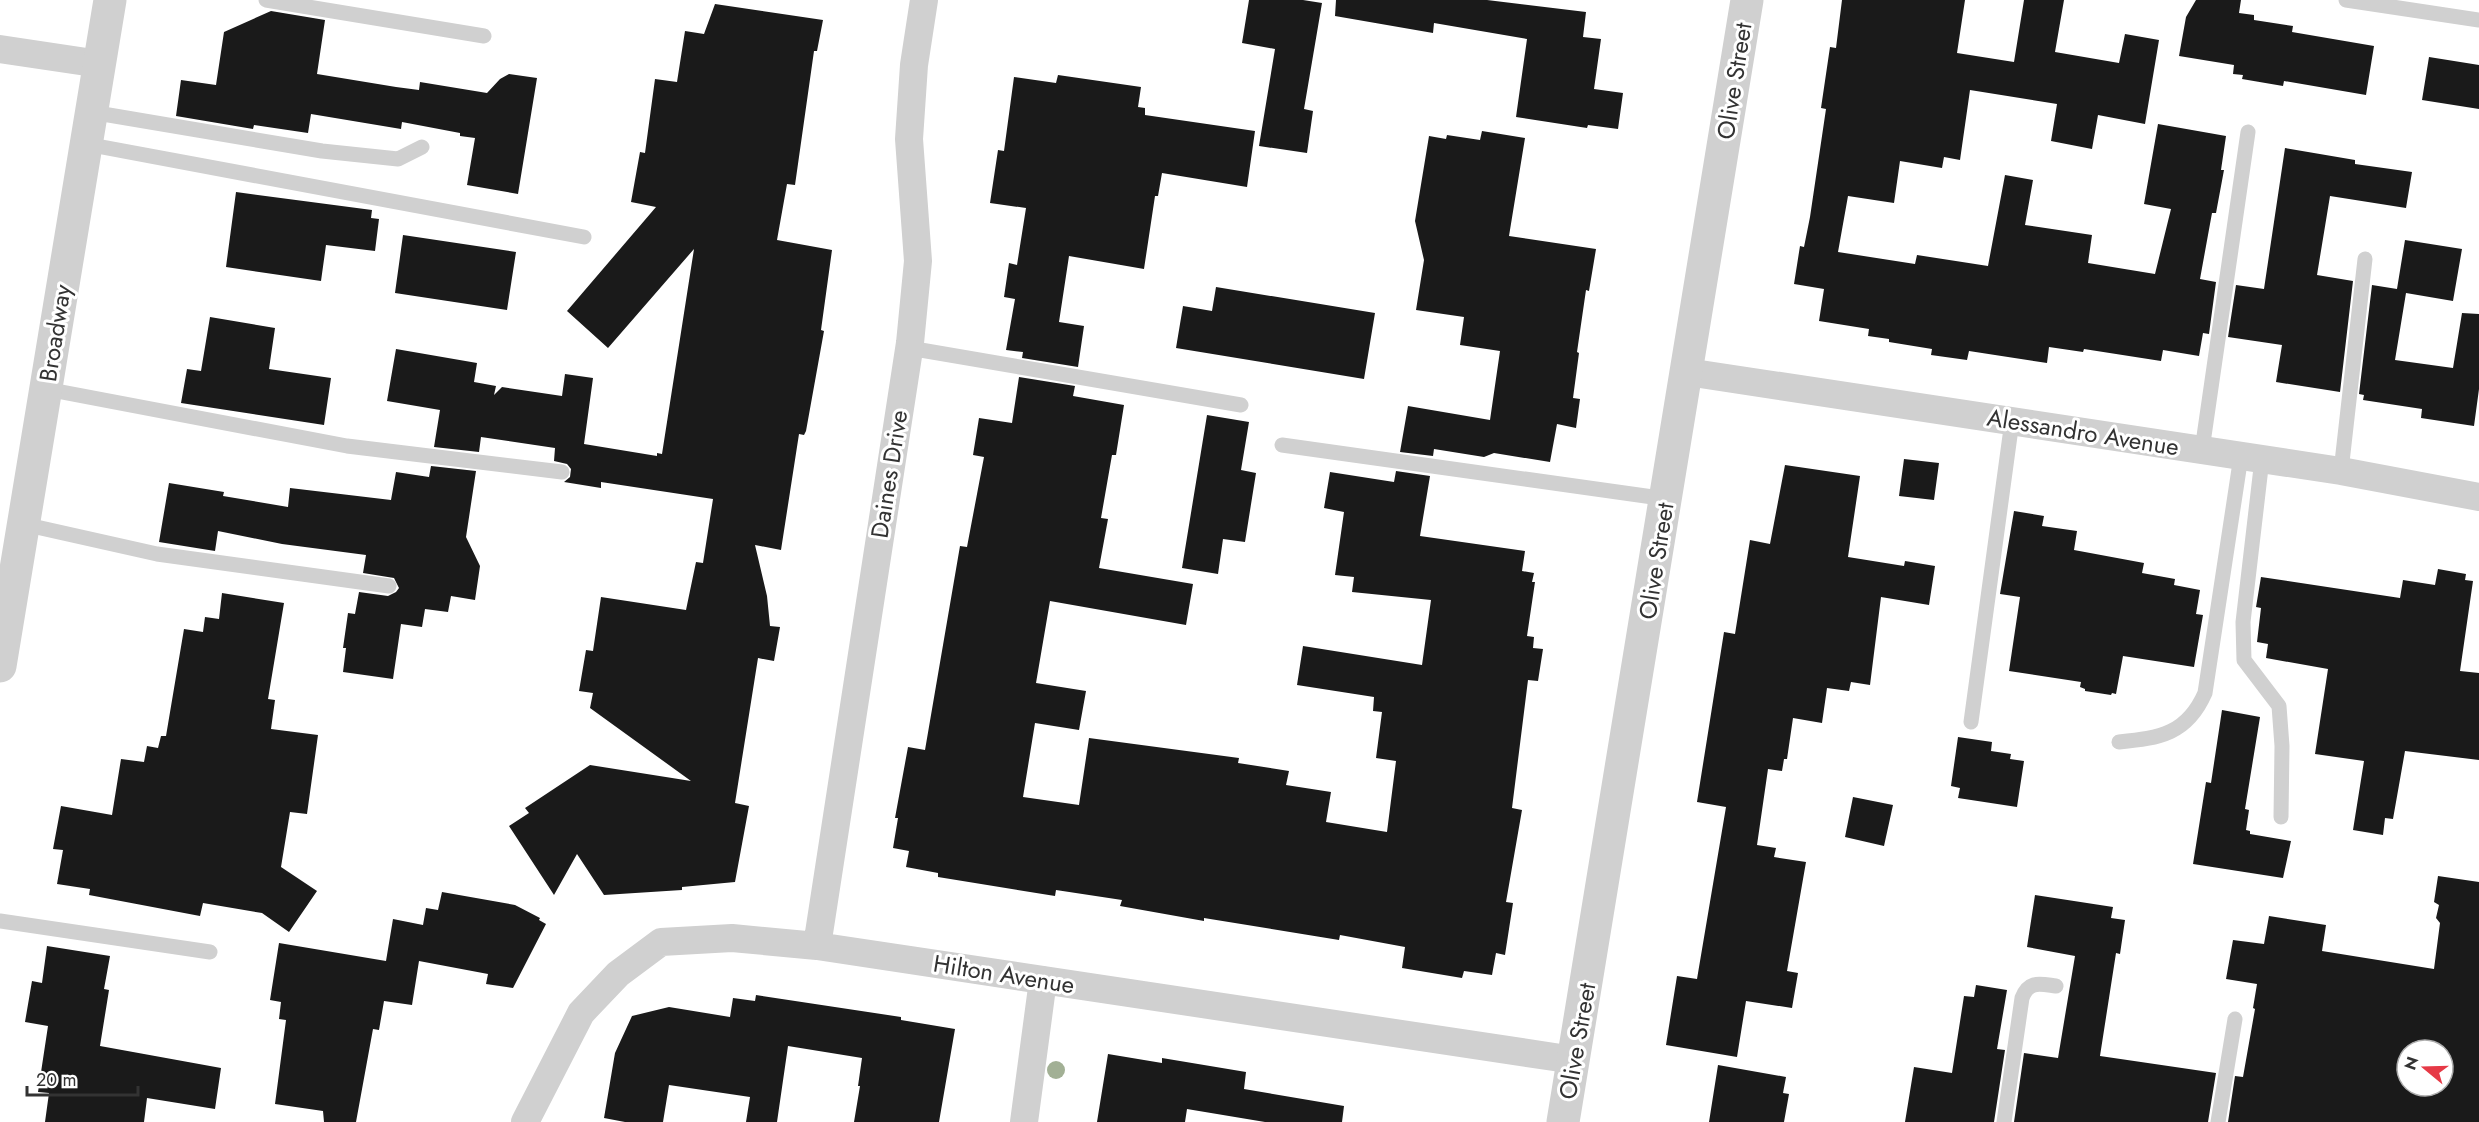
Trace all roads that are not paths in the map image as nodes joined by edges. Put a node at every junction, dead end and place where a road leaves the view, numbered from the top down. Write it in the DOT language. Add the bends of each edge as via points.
graph roads {
  1 [pos="110,0"];
  2 [pos="266,0"];
  3 [pos="924,0"];
  4 [pos="1747,0"];
  5 [pos="2346,0"];
  6 [pos="2479,20"];
  7 [pos="484,36"];
  8 [pos="0,49"];
  9 [pos="100,64"];
  10 [pos="91,112"];
  11 [pos="2248,132"];
  12 [pos="86,144"];
  13 [pos="422,147"];
  14 [pos="584,237"];
  15 [pos="2365,259"];
  16 [pos="909,348"];
  17 [pos="1687,372"];
  18 [pos="45,389"];
  19 [pos="1241,405"];
  20 [pos="2012,421"];
  21 [pos="1282,445"];
  22 [pos="2202,450"];
  23 [pos="2252,458"];
  24 [pos="2341,471"];
  25 [pos="562,472"];
  26 [pos="2479,497"];
  27 [pos="1666,499"];
  28 [pos="23,524"];
  29 [pos="389,586"];
  30 [pos="0,666"];
  31 [pos="1971,722"];
  32 [pos="2119,742"];
  33 [pos="2281,817"];
  34 [pos="0,921"];
  35 [pos="817,946"];
  36 [pos="210,951"];
  37 [pos="1043,980"];
  38 [pos="2056,986"];
  39 [pos="2235,1020"];
  40 [pos="1574,1060"];
  41 [pos="525,1122"];
  42 [pos="1024,1122"];
  43 [pos="1563,1122"];
  44 [pos="2004,1122"];
  45 [pos="2218,1122"];
  1 -- 9 [label="street, Broadway"];
  2 -- 7 [label="lane"];
  3 -- 16 [label="street, Daines Drive" via="914,65 909,140 918,261"];
  4 -- 17 [label="street, Olive Street"];
  5 -- 6 [label="lane"];
  8 -- 9 [label="street"];
  9 -- 10 [label="street, Broadway"];
  10 -- 12 [label="street, Broadway"];
  10 -- 13 [label="lane" via="322,151 387,158 398,159"];
  11 -- 22 [label="lane"];
  12 -- 14 [label="lane"];
  12 -- 18 [label="street, Broadway"];
  15 -- 24 [label="lane"];
  16 -- 19 [label="lane"];
  16 -- 35 [label="street, Daines Drive"];
  17 -- 20 [label="street, Alessandro Avenue"];
  17 -- 27 [label="street, Olive Street"];
  18 -- 25 [label="lane" via="347,446"];
  18 -- 28 [label="street, Broadway"];
  20 -- 22 [label="street, Alessandro Avenue"];
  20 -- 31 [label="lane"];
  21 -- 27 [label="lane"];
  22 -- 23 [label="street, Alessandro Avenue"];
  23 -- 24 [label="street, Alessandro Avenue"];
  23 -- 32 [label="lane" via="2209,677 2199,707 2178,728 2157,738"];
  23 -- 33 [label="lane" via="2244,660 2279,706"];
  24 -- 26 [label="street, Alessandro Avenue"];
  27 -- 40 [label="street, Olive Street"];
  28 -- 29 [label="lane" via="157,554"];
  28 -- 30 [label="street, Broadway"];
  34 -- 36 [label="lane"];
  35 -- 37 [label="street, Hilton Avenue"];
  35 -- 41 [label="street, Hilton Avenue" via="732,938 661,942 618,974 581,1013"];
  37 -- 40 [label="street, Hilton Avenue"];
  37 -- 42 [label="street"];
  38 -- 44 [label="lane" via="2034,984 2025,988"];
  39 -- 45 [label="lane"];
  40 -- 43 [label="street, Olive Street"];
}
